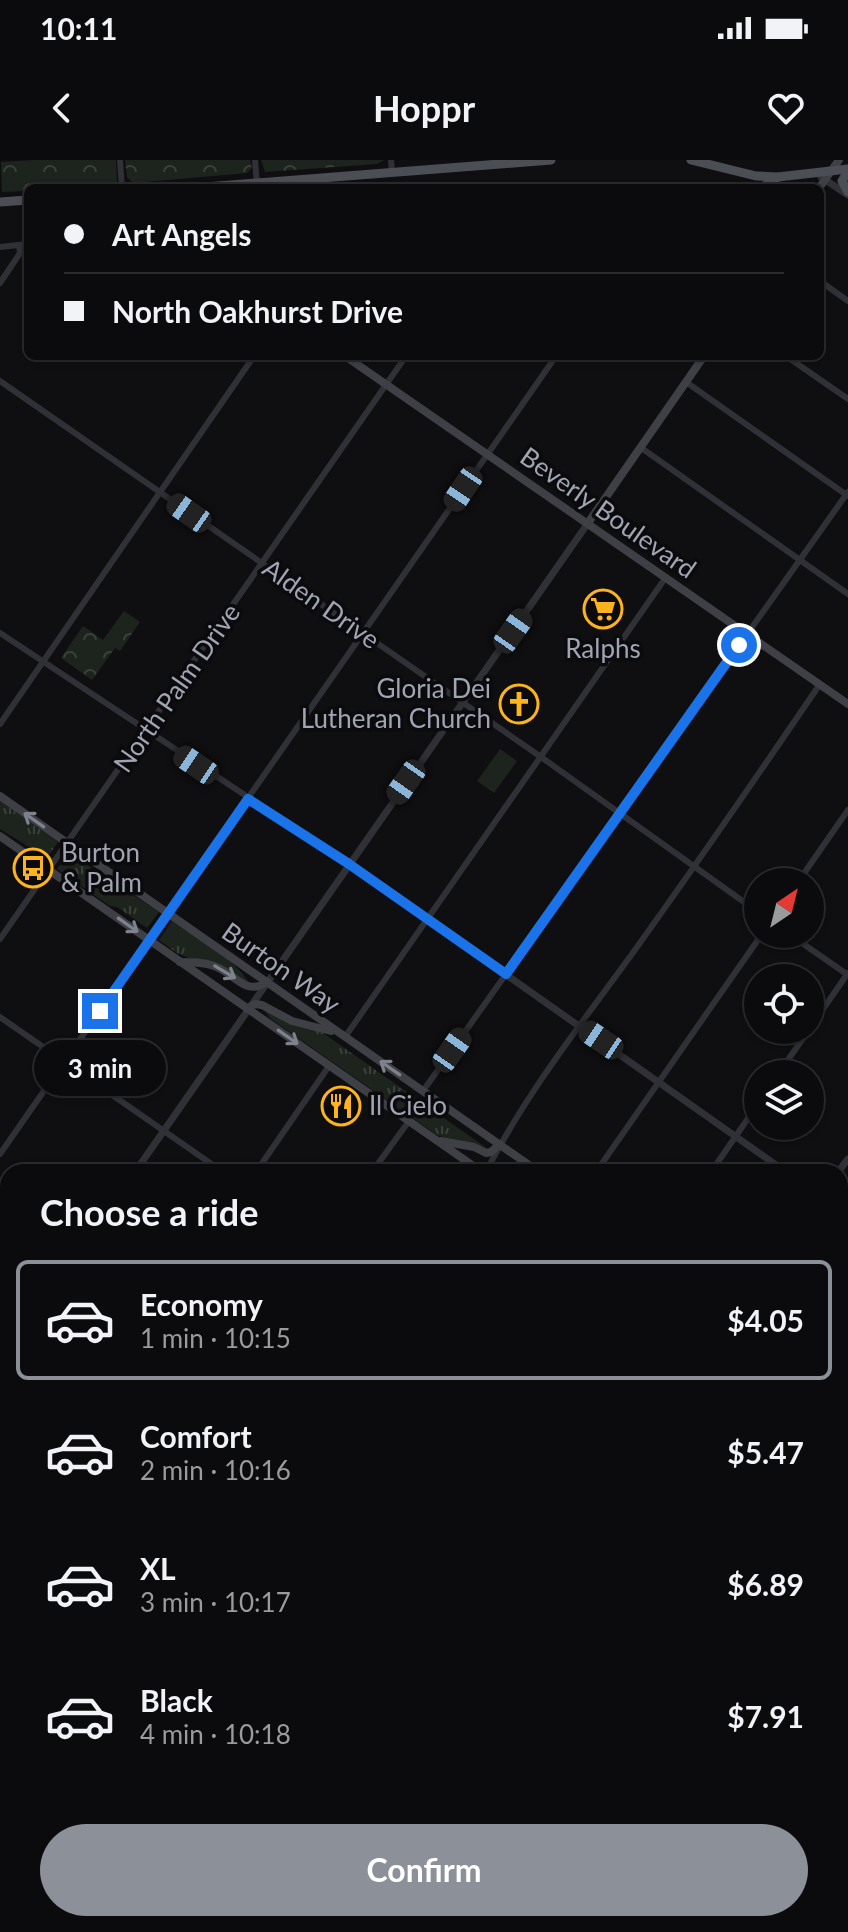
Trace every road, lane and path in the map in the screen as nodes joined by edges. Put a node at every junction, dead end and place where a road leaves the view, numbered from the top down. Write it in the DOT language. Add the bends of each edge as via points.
graph roads {
  1 [pos="120,160"];
  2 [pos="255,160"];
  3 [pos="391,160"];
  4 [pos="551,160"];
  5 [pos="691,160"];
  6 [pos="839,160"];
  7 [pos="526,161"];
  8 [pos="848,170"];
  9 [pos="831,171"];
  10 [pos="392,173"];
  11 [pos="816,173"];
  12 [pos="779,177"];
  13 [pos="122,184"];
  14 [pos="257,184"];
  15 [pos="767,184"];
  16 [pos="791,184"];
  17 [pos="822,184"];
  18 [pos="824,185"];
  19 [pos="848,193"];
  20 [pos="24,200"];
  21 [pos="0,202"];
  22 [pos="24,244"];
  23 [pos="19,245"];
  24 [pos="0,247"];
  25 [pos="0,283"];
  26 [pos="824,284"];
  27 [pos="848,301"];
  28 [pos="251,360"];
  29 [pos="351,360"];
  30 [pos="403,360"];
  31 [pos="553,360"];
  32 [pos="701,360"];
  33 [pos="792,360"];
  34 [pos="0,381"];
  35 [pos="686,382"];
  36 [pos="387,384"];
  37 [pos="848,399"];
  38 [pos="640,447"];
  39 [pos="488,454"];
  40 [pos="161,493"];
  41 [pos="847,494"];
  42 [pos="588,523"];
  43 [pos="799,560"];
  44 [pos="263,565"];
  45 [pos="666,577"];
  46 [pos="848,594"];
  47 [pos="0,633"];
  48 [pos="747,633"];
  49 [pos="363,634"];
  50 [pos="42,662"];
  51 [pos="820,684"];
  52 [pos="462,702"];
  53 [pos="848,704"];
  54 [pos="0,724"];
  55 [pos="145,731"];
  56 [pos="541,757"];
  57 [pos="0,796"];
  58 [pos="248,799"];
  59 [pos="848,810"];
  60 [pos="620,813"];
  61 [pos="0,836"];
  62 [pos="68,843"];
  63 [pos="349,864"];
  64 [pos="695,867"];
  65 [pos="808,868"];
  66 [pos="49,870"];
  67 [pos="744,902"];
  68 [pos="168,914"];
  69 [pos="427,919"];
  70 [pos="0,939"];
  71 [pos="150,941"];
  72 [pos="752,948"];
  73 [pos="810,948"];
  74 [pos="180,962"];
  75 [pos="506,974"];
  76 [pos="848,974"];
  77 [pos="267,982"];
  78 [pos="824,1008"];
  79 [pos="247,1009"];
  80 [pos="0,1017"];
  81 [pos="580,1026"];
  82 [pos="342,1035"];
  83 [pos="65,1062"];
  84 [pos="329,1066"];
  85 [pos="659,1081"];
  86 [pos="423,1091"];
  87 [pos="409,1121"];
  88 [pos="744,1124"];
  89 [pos="164,1131"];
  90 [pos="736,1136"];
  91 [pos="433,1138"];
  92 [pos="500,1144"];
  93 [pos="0,1154"];
  94 [pos="141,1164"];
  95 [pos="211,1164"];
  96 [pos="262,1164"];
  97 [pos="378,1164"];
  98 [pos="473,1164"];
  99 [pos="489,1164"];
  100 [pos="528,1164"];
  101 [pos="602,1164"];
  102 [pos="717,1164"];
  103 [pos="775,1164"];
  1 -- 13 [label="street"];
  2 -- 14 [label="street"];
  3 -- 10 [label="street"];
  4 -- 7 [label="main road"];
  5 -- 12 [label="main road"];
  6 -- 9 [label="main road"];
  7 -- 10 [label="main road"];
  8 -- 9 [label="main road"];
  8 -- 19 [label="main road" via="842,181"];
  9 -- 11 [label="main road"];
  9 -- 17 [label="main road"];
  10 -- 14 [label="main road"];
  11 -- 12 [label="main road"];
  11 -- 17 [label="street"];
  12 -- 15 [label="main road"];
  12 -- 16 [label="main road"];
  18 -- 19 [label="street"];
  20 -- 21 [label="main road"];
  22 -- 23 [label="street"];
  23 -- 24 [label="street"];
  23 -- 25 [label="street" via="20,253"];
  26 -- 27 [label="street"];
  28 -- 40 [label="street"];
  29 -- 36 [label="main road, Beverly Boulevard"];
  30 -- 36 [label="street, North Palm Drive"];
  31 -- 39 [label="street"];
  32 -- 35 [label="main road"];
  33 -- 37 [label="street"];
  34 -- 40 [label="street, Alden Drive"];
  35 -- 38 [label="main road"];
  35 -- 41 [label="street"];
  36 -- 39 [label="main road, Beverly Boulevard"];
  36 -- 44 [label="street, North Palm Drive"];
  38 -- 42 [label="main road"];
  38 -- 43 [label="street"];
  39 -- 42 [label="main road, Beverly Boulevard"];
  39 -- 49 [label="street"];
  40 -- 44 [label="street, Alden Drive"];
  40 -- 50 [label="street"];
  41 -- 43 [label="street"];
  42 -- 45 [label="main road, Beverly Boulevard"];
  42 -- 52 [label="street"];
  43 -- 46 [label="street"];
  43 -- 48 [label="street"];
  44 -- 49 [label="street, Alden Drive"];
  44 -- 55 [label="street, North Palm Drive"];
  45 -- 48 [label="main road, Beverly Boulevard"];
  45 -- 56 [label="street"];
  47 -- 50 [label="street"];
  48 -- 51 [label="main road, Beverly Boulevard"];
  48 -- 60 [label="street"];
  49 -- 52 [label="street, Alden Drive"];
  49 -- 58 [label="street"];
  50 -- 54 [label="street"];
  50 -- 55 [label="street"];
  51 -- 53 [label="main road, Beverly Boulevard"];
  51 -- 64 [label="street"];
  52 -- 56 [label="street, Alden Drive"];
  52 -- 63 [label="street"];
  55 -- 58 [label="street"];
  55 -- 62 [label="street, North Palm Drive"];
  56 -- 60 [label="street, Alden Drive"];
  56 -- 69 [label="street"];
  62 -- 57 [label="main road, Burton Way, one-way"];
  58 -- 63 [label="street"];
  58 -- 68 [label="street"];
  59 -- 65 [label="street"];
  60 -- 64 [label="street, Alden Drive"];
  60 -- 75 [label="street"];
  61 -- 66 [label="main road, Burton Way"];
  62 -- 66 [label="street, North Palm Drive"];
  62 -- 68 [label="main road, Burton Way"];
  63 -- 69 [label="street"];
  63 -- 77 [label="street"];
  64 -- 67 [label="street, Alden Drive"];
  64 -- 81 [label="street"];
  66 -- 70 [label="street, North Palm Drive"];
  66 -- 71 [label="main road, Burton Way, one-way"];
  68 -- 71 [label="street"];
  68 -- 77 [label="main road, Burton Way"];
  69 -- 75 [label="street"];
  69 -- 82 [label="street"];
  71 -- 74 [label="main road, Burton Way"];
  71 -- 83 [label="street"];
  72 -- 85 [label="street"];
  73 -- 76 [label="street"];
  74 -- 77 [label="main road, one-way" via="214,966 251,988"];
  74 -- 79 [label="main road, Burton Way"];
  75 -- 81 [label="street"];
  75 -- 86 [label="street"];
  76 -- 78 [label="street"];
  77 -- 79 [label="street"];
  77 -- 82 [label="main road, Burton Way"];
  79 -- 82 [label="main road" via="262,1005 292,1021"];
  79 -- 84 [label="main road, Burton Way, one-way"];
  79 -- 89 [label="street"];
  80 -- 83 [label="street"];
  81 -- 85 [label="street"];
  81 -- 92 [label="street"];
  86 -- 82 [label="main road, Burton Way, one-way"];
  83 -- 89 [label="street"];
  83 -- 93 [label="street"];
  84 -- 87 [label="main road, Burton Way"];
  84 -- 96 [label="street"];
  85 -- 90 [label="street"];
  85 -- 101 [label="street"];
  86 -- 92 [label="main road, Burton Way"];
  87 -- 91 [label="main road, Burton Way"];
  87 -- 97 [label="street"];
  88 -- 90 [label="street"];
  89 -- 94 [label="street"];
  89 -- 95 [label="street"];
  90 -- 102 [label="street"];
  90 -- 103 [label="street"];
  91 -- 92 [label="main road" via="486,1153"];
  91 -- 98 [label="main road, Burton Way"];
  92 -- 99 [label="street"];
  92 -- 100 [label="main road, Burton Way"];
}
